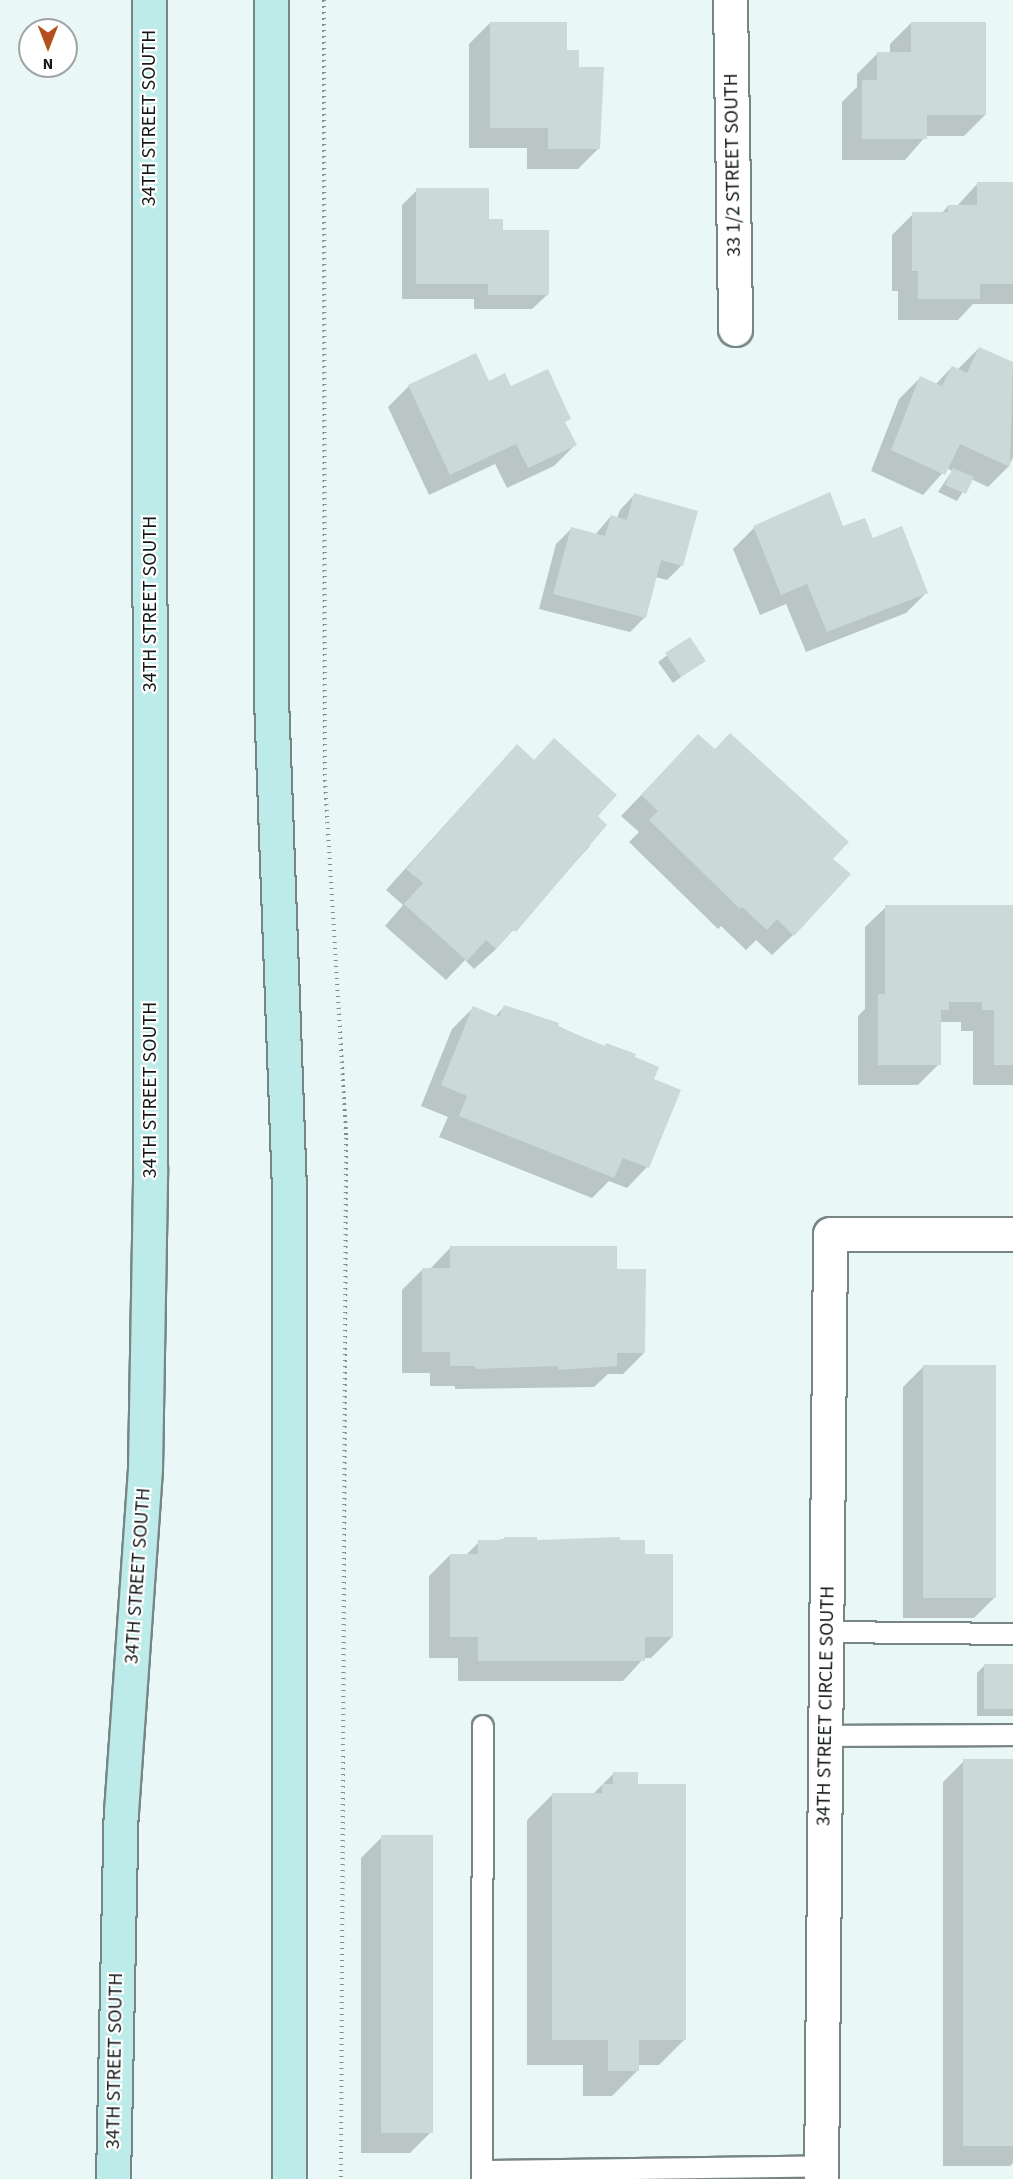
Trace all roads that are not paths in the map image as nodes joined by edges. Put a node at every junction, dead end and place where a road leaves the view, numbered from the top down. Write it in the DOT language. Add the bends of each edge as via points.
graph roads {
  1 [pos="149,0"];
  2 [pos="271,0"];
  3 [pos="730,0"];
  4 [pos="735,329"];
  5 [pos="1013,1234"];
  6 [pos="826,1632"];
  7 [pos="1013,1634"];
  8 [pos="483,1726"];
  9 [pos="1013,1735"];
  10 [pos="825,1736"];
  11 [pos="821,2173"];
  12 [pos="482,2175"];
  13 [pos="113,2179"];
  14 [pos="289,2179"];
  1 -- 13 [label="main road, 34TH STREET SOUTH" via="150,1180 145,1468 121,1812"];
  2 -- 14 [label="main road" via="271,699 289,1183"];
  3 -- 4 [label="street, 33 1/2 STREET SOUTH"];
  5 -- 6 [label="street, 34TH STREET CIRCLE SOUTH" via="830,1234"];
  6 -- 7 [label="lane"];
  6 -- 10 [label="street, 34TH STREET CIRCLE SOUTH"];
  8 -- 12 [label="lane"];
  9 -- 10 [label="lane"];
  10 -- 11 [label="street, 34TH STREET CIRCLE SOUTH"];
  11 -- 12 [label="lane"];
}
